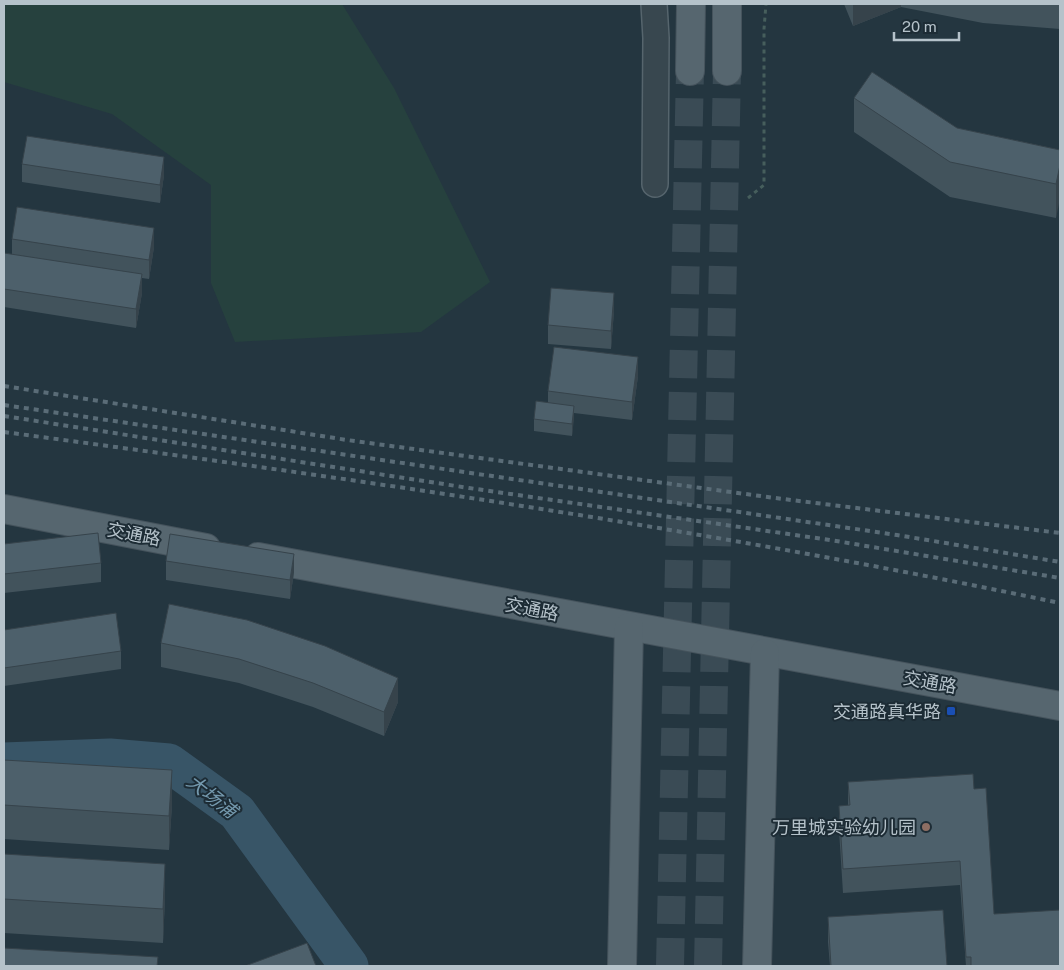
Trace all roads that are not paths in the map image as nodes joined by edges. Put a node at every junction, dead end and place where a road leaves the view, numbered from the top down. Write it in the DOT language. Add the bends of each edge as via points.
graph roads {
  1 [pos="654,4"];
  2 [pos="691,4"];
  3 [pos="727,4"];
  4 [pos="690,71"];
  5 [pos="727,71"];
  6 [pos="655,184"];
  7 [pos="4,509"];
  8 [pos="628,627"];
  9 [pos="765,653"];
  10 [pos="1060,706"];
  11 [pos="622,966"];
  12 [pos="758,966"];
  1 -- 6 [label="street"];
  2 -- 4 [label="main road"];
  3 -- 5 [label="main road"];
  7 -- 8 [label="main road, 交通路"];
  8 -- 9 [label="main road, 交通路"];
  8 -- 11 [label="main road"];
  9 -- 10 [label="main road, 交通路"];
  9 -- 12 [label="main road"];
}
